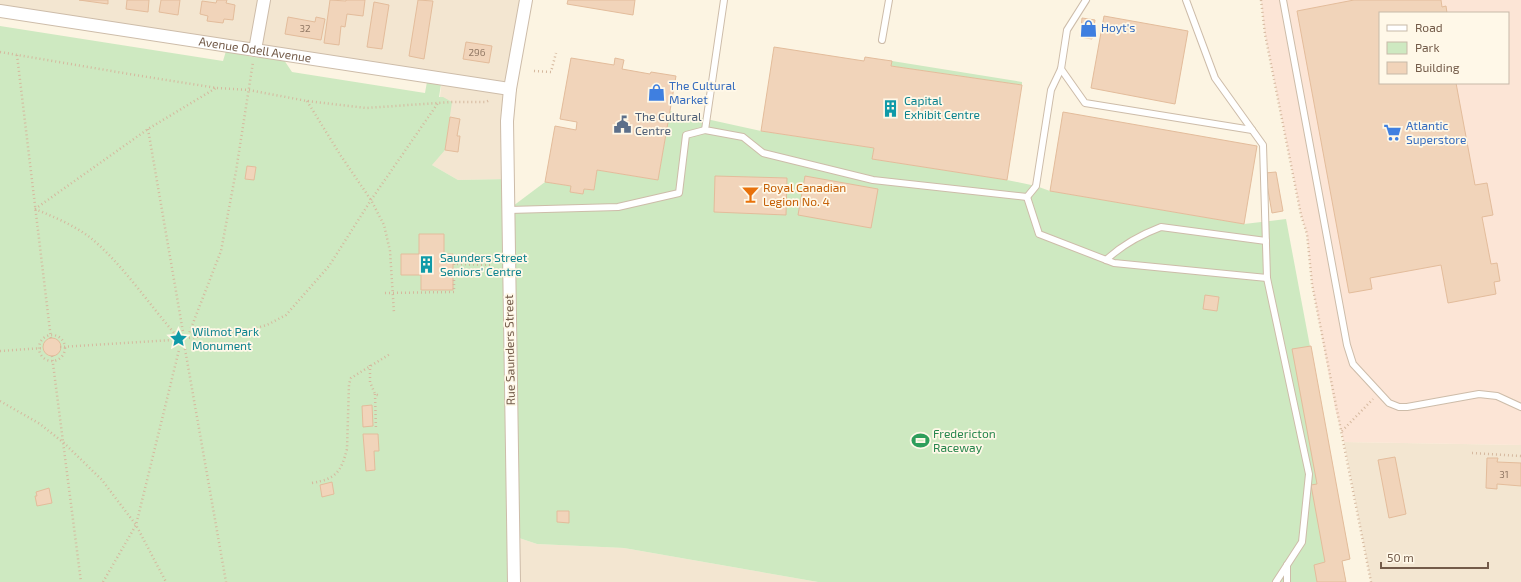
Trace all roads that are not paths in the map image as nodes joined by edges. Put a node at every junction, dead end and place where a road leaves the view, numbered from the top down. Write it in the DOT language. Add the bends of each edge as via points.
graph roads {
  1 [pos="264,0"];
  2 [pos="526,0"];
  3 [pos="724,0"];
  4 [pos="889,0"];
  5 [pos="1086,0"];
  6 [pos="1186,0"];
  7 [pos="1283,0"];
  8 [pos="0,11"];
  9 [pos="882,40"];
  10 [pos="254,53"];
  11 [pos="1060,69"];
  12 [pos="510,89"];
  13 [pos="705,130"];
  14 [pos="1252,130"];
  15 [pos="1027,197"];
  16 [pos="509,210"];
  17 [pos="1266,241"];
  18 [pos="1106,260"];
  19 [pos="1267,278"];
  20 [pos="1521,407"];
  21 [pos="1287,565"];
  22 [pos="514,582"];
  23 [pos="1276,582"];
  24 [pos="1287,582"];
  1 -- 10 [label="street"];
  2 -- 12 [label="street, Rue Saunders Street"];
  3 -- 13 [label="lane"];
  4 -- 9 [label="lane"];
  5 -- 11 [label="lane" via="1067,30"];
  6 -- 14 [label="lane" via="1215,78"];
  7 -- 20 [label="lane" via="1350,355 1354,364 1389,403 1399,407 1408,408 1479,394 1497,396"];
  8 -- 10 [label="street, Avenue Odell Avenue"];
  10 -- 12 [label="street, Avenue Odell Avenue"];
  11 -- 14 [label="lane" via="1085,103"];
  11 -- 15 [label="lane" via="1051,90 1036,186"];
  12 -- 16 [label="street, Rue Saunders Street" via="507,121"];
  13 -- 15 [label="lane" via="743,137 763,154 873,180"];
  13 -- 16 [label="lane" via="686,135 679,193 618,206"];
  14 -- 17 [label="lane" via="1263,145"];
  15 -- 18 [label="lane" via="1039,234"];
  16 -- 22 [label="street, Rue Saunders Street"];
  17 -- 18 [label="lane" via="1161,227 1119,248"];
  17 -- 19 [label="lane"];
  18 -- 19 [label="lane" via="1114,263"];
  19 -- 21 [label="lane" via="1309,474 1302,542"];
  21 -- 23 [label="lane"];
  21 -- 24 [label="lane"];
}
